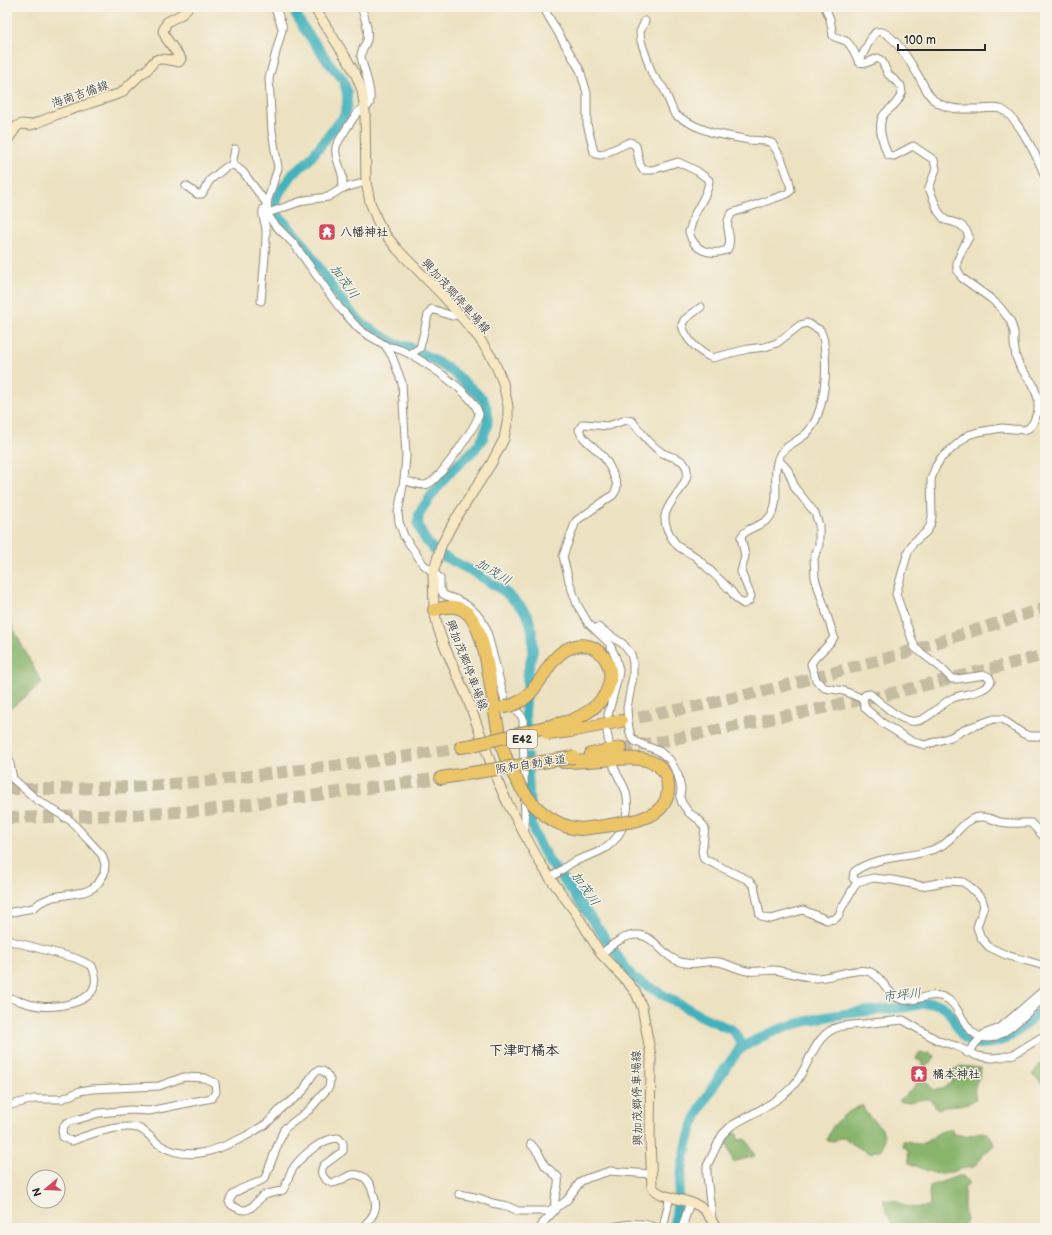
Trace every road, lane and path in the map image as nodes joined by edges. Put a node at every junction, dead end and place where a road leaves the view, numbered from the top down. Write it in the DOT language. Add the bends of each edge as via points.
graph roads {
  1 [pos="188,7"];
  2 [pos="276,7"];
  3 [pos="314,7"];
  4 [pos="361,7"];
  5 [pos="543,7"];
  6 [pos="825,7"];
  7 [pos="645,21"];
  8 [pos="282,26"];
  9 [pos="859,62"];
  10 [pos="365,107"];
  11 [pos="7,141"];
  12 [pos="235,149"];
  13 [pos="232,165"];
  14 [pos="1045,177"];
  15 [pos="366,182"];
  16 [pos="186,186"];
  17 [pos="342,189"];
  18 [pos="268,208"];
  19 [pos="261,301"];
  20 [pos="701,307"];
  21 [pos="460,314"];
  22 [pos="387,347"];
  23 [pos="410,354"];
  24 [pos="778,459"];
  25 [pos="404,480"];
  26 [pos="433,573"];
  27 [pos="434,610"];
  28 [pos="586,620"];
  29 [pos="863,699"];
  30 [pos="499,706"];
  31 [pos="608,715"];
  32 [pos="622,721"];
  33 [pos="570,726"];
  34 [pos="607,732"];
  35 [pos="1045,736"];
  36 [pos="609,743"];
  37 [pos="461,748"];
  38 [pos="622,748"];
  39 [pos="7,750"];
  40 [pos="574,759"];
  41 [pos="614,767"];
  42 [pos="440,778"];
  43 [pos="524,832"];
  44 [pos="1045,838"];
  45 [pos="552,877"];
  46 [pos="857,882"];
  47 [pos="7,913"];
  48 [pos="7,940"];
  49 [pos="601,954"];
  50 [pos="1045,966"];
  51 [pos="1045,989"];
  52 [pos="7,996"];
  53 [pos="1045,997"];
  54 [pos="1045,1035"];
  55 [pos="981,1038"];
  56 [pos="967,1053"];
  57 [pos="7,1106"];
  58 [pos="531,1144"];
  59 [pos="650,1174"];
  60 [pos="459,1194"];
  61 [pos="671,1197"];
  62 [pos="689,1202"];
  63 [pos="556,1207"];
  64 [pos="714,1224"];
  65 [pos="361,1228"];
  66 [pos="540,1228"];
  67 [pos="608,1228"];
  68 [pos="657,1228"];
  69 [pos="663,1228"];
  70 [pos="682,1228"];
  1 -- 11 [label="main road, 海南吉備線" via="182,14 167,22 163,31 181,59 179,62 156,60 121,93 31,125 17,126"];
  2 -- 8 [label="street"];
  3 -- 10 [label="main road, 興加茂郷停車場線" via="356,75"];
  4 -- 10 [label="street" via="368,32 361,56 370,98 369,105"];
  5 -- 7 [label="street" via="580,70 587,93 587,124 594,152 601,155 630,142 636,146 643,170 652,170 678,162 706,176 709,180 706,194 689,232 695,246 701,250 722,252 731,244 727,226 732,213 787,194 791,190 789,180 772,143 713,132 695,126 674,113 664,89 652,74 641,41 640,32"];
  6 -- 9 [label="street" via="833,36 846,41"];
  8 -- 18 [label="street" via="269,76 272,131 278,168"];
  9 -- 14 [label="street" via="876,32 888,34 903,50 928,93 942,106 953,109 994,108 1006,112 1031,146"];
  9 -- 29 [label="street" via="866,63 878,58 882,60 888,74 901,86 902,93 882,118 880,128 888,155 894,156 913,146 934,160 936,169 929,188 938,211 944,220 958,223 967,230 969,237 957,262 957,269 962,278 990,298 1010,320 1014,332 1016,357 1033,384 1038,399 1038,411 1029,428 1002,428 973,434 963,439 936,466 931,479 930,526 908,552 896,594 915,648 952,679 985,675 991,681 989,685 984,690 950,700 927,717 912,722 899,717 870,694 865,695"];
  10 -- 15 [label="main road, 興加茂郷停車場線"];
  10 -- 17 [label="street" via="356,115 337,146 336,155 344,181"];
  12 -- 13 [label="street"];
  13 -- 16 [label="street" via="210,180 202,194 197,194"];
  13 -- 18 [label="street" via="243,172"];
  15 -- 17 [label="street"];
  15 -- 21 [label="main road, 興加茂郷停車場線" via="372,209 385,234"];
  17 -- 18 [label="street" via="328,197 305,200 285,207"];
  18 -- 19 [label="street" via="262,212 266,231"];
  18 -- 22 [label="street" via="274,224 294,244 339,307 359,329"];
  20 -- 24 [label="street" via="684,320 682,325 688,338 712,358 777,343 806,323 820,330 826,358 820,407 808,431 783,450"];
  21 -- 23 [label="street" via="452,316 432,310 428,315 420,348"];
  21 -- 26 [label="main road, 興加茂郷停車場線" via="480,338 499,372 506,394 508,418 498,452 453,523 441,546"];
  22 -- 23 [label="street"];
  22 -- 25 [label="street" via="395,363 402,388 406,456"];
  23 -- 25 [label="street" via="455,385 469,398 479,414 474,426 449,463 431,482 425,485"];
  24 -- 28 [label="street" via="773,510 768,518 744,531 741,537 745,556 741,572 751,596 744,604 739,602 691,553 677,546 669,534 666,510 686,478 688,471 684,464 677,458 660,452 632,421 626,420 608,426 582,425 579,430 582,438 606,461 617,486 613,495 576,521 563,556 577,604"];
  24 -- 29 [label="street" via="788,470 794,488 815,513 819,525 819,545 814,558 815,578 834,637 811,664 816,680 825,688 844,691"];
  25 -- 26 [label="street" via="398,513 400,527 423,564"];
  26 -- 27 [label="main road, 興加茂郷停車場線"];
  26 -- 43 [label="street" via="440,578 443,594 467,605 480,617 488,633 505,701 521,715"];
  27 -- 30 [label="highway" via="458,607 466,611 474,621"];
  27 -- 43 [label="main road, 興加茂郷停車場線" via="441,636 497,780"];
  28 -- 31 [label="street" via="609,643 618,664 617,687"];
  28 -- 46 [label="street" via="614,637 630,651 633,671 627,708 631,737 639,744 659,751 672,763 679,781 682,803 704,828 704,860 748,880 754,886 760,915 771,919 803,910 827,920 835,919"];
  29 -- 35 [label="street" via="866,708 881,722 911,740 925,745 994,719 1002,719 1029,736"];
  30 -- 33 [label="highway, bridge" via="514,705 526,698 564,650 586,646 602,654 608,663 610,680 604,697"];
  30 -- 40 [label="highway, bridge" via="500,739 507,760 527,796 548,818 565,826 582,829 604,826 638,820 653,814 665,802 669,788 666,775 656,764 636,758"];
  32 -- 33 [label="highway, E42"];
  33 -- 37 [label="highway, E42, bridge"];
  34 -- 36 [label="street"];
  38 -- 40 [label="highway, 阪和自動車道 / E42"];
  39 -- 47 [label="street" via="13,779 36,799 71,821 102,855 105,864 104,874 93,888 53,897 33,908"];
  40 -- 42 [label="highway, 阪和自動車道 / E42, bridge"];
  41 -- 45 [label="street" via="627,797 627,814 622,828 606,848 564,868"];
  43 -- 45 [label="main road, 興加茂郷停車場線"];
  44 -- 46 [label="street" via="1031,823 1000,822 980,816 967,822 942,846 922,854 861,867 854,872 853,878"];
  45 -- 49 [label="main road, 興加茂郷停車場線"];
  46 -- 50 [label="street" via="873,878 922,886 949,881 963,882 982,899 984,906 977,927 988,947"];
  48 -- 52 [label="street" via="75,958 92,966 96,978 93,990 71,1004 40,1006"];
  49 -- 55 [label="street" via="625,938 638,935 649,938 672,959 685,963 714,961 747,971 773,970 816,978 869,971 878,976 899,999 911,1000 936,995 946,998 955,1006 968,1028"];
  49 -- 59 [label="main road, 興加茂郷停車場線" via="636,994 642,1007 651,1056"];
  51 -- 55 [label="street" via="1000,1028 986,1033"];
  53 -- 55 [label="street" via="1001,1034 993,1038"];
  54 -- 56 [label="street" via="1018,1052 1002,1057 982,1057"];
  55 -- 56 [label="street"];
  56 -- 64 [label="street" via="956,1046 939,1041 903,1020 832,1029 820,1039 789,1089 728,1128 722,1136 708,1166 707,1176"];
  57 -- 65 [label="street" via="34,1099 62,1099 92,1089 159,1086 184,1077 205,1078 215,1083 216,1092 212,1098 149,1111 98,1113 66,1123 62,1130 63,1136 72,1141 105,1130 138,1128 166,1148 180,1154 191,1154 224,1146 268,1123 301,1093 316,1071 323,1071 330,1080 329,1087 309,1110 284,1129 265,1178 235,1193 229,1202 238,1209 247,1210 264,1196 281,1192 294,1168 311,1150 327,1140 338,1138 343,1143 343,1151 324,1165 322,1174 332,1183 355,1174 367,1180 376,1199 376,1208"];
  58 -- 63 [label="street" via="542,1162 558,1177 554,1198"];
  59 -- 61 [label="main road, 興加茂郷停車場線" via="654,1190"];
  59 -- 63 [label="street" via="610,1171 588,1178 581,1181 567,1200"];
  60 -- 63 [label="street" via="501,1204 518,1211 544,1212"];
  61 -- 62 [label="main road, 興加茂郷停車場線"];
  61 -- 69 [label="street"];
  62 -- 64 [label="main road, 興加茂郷停車場線" via="703,1208"];
  62 -- 70 [label="street"];
  63 -- 66 [label="street"];
  67 -- 68 [label="street" via="639,1223"];
}
